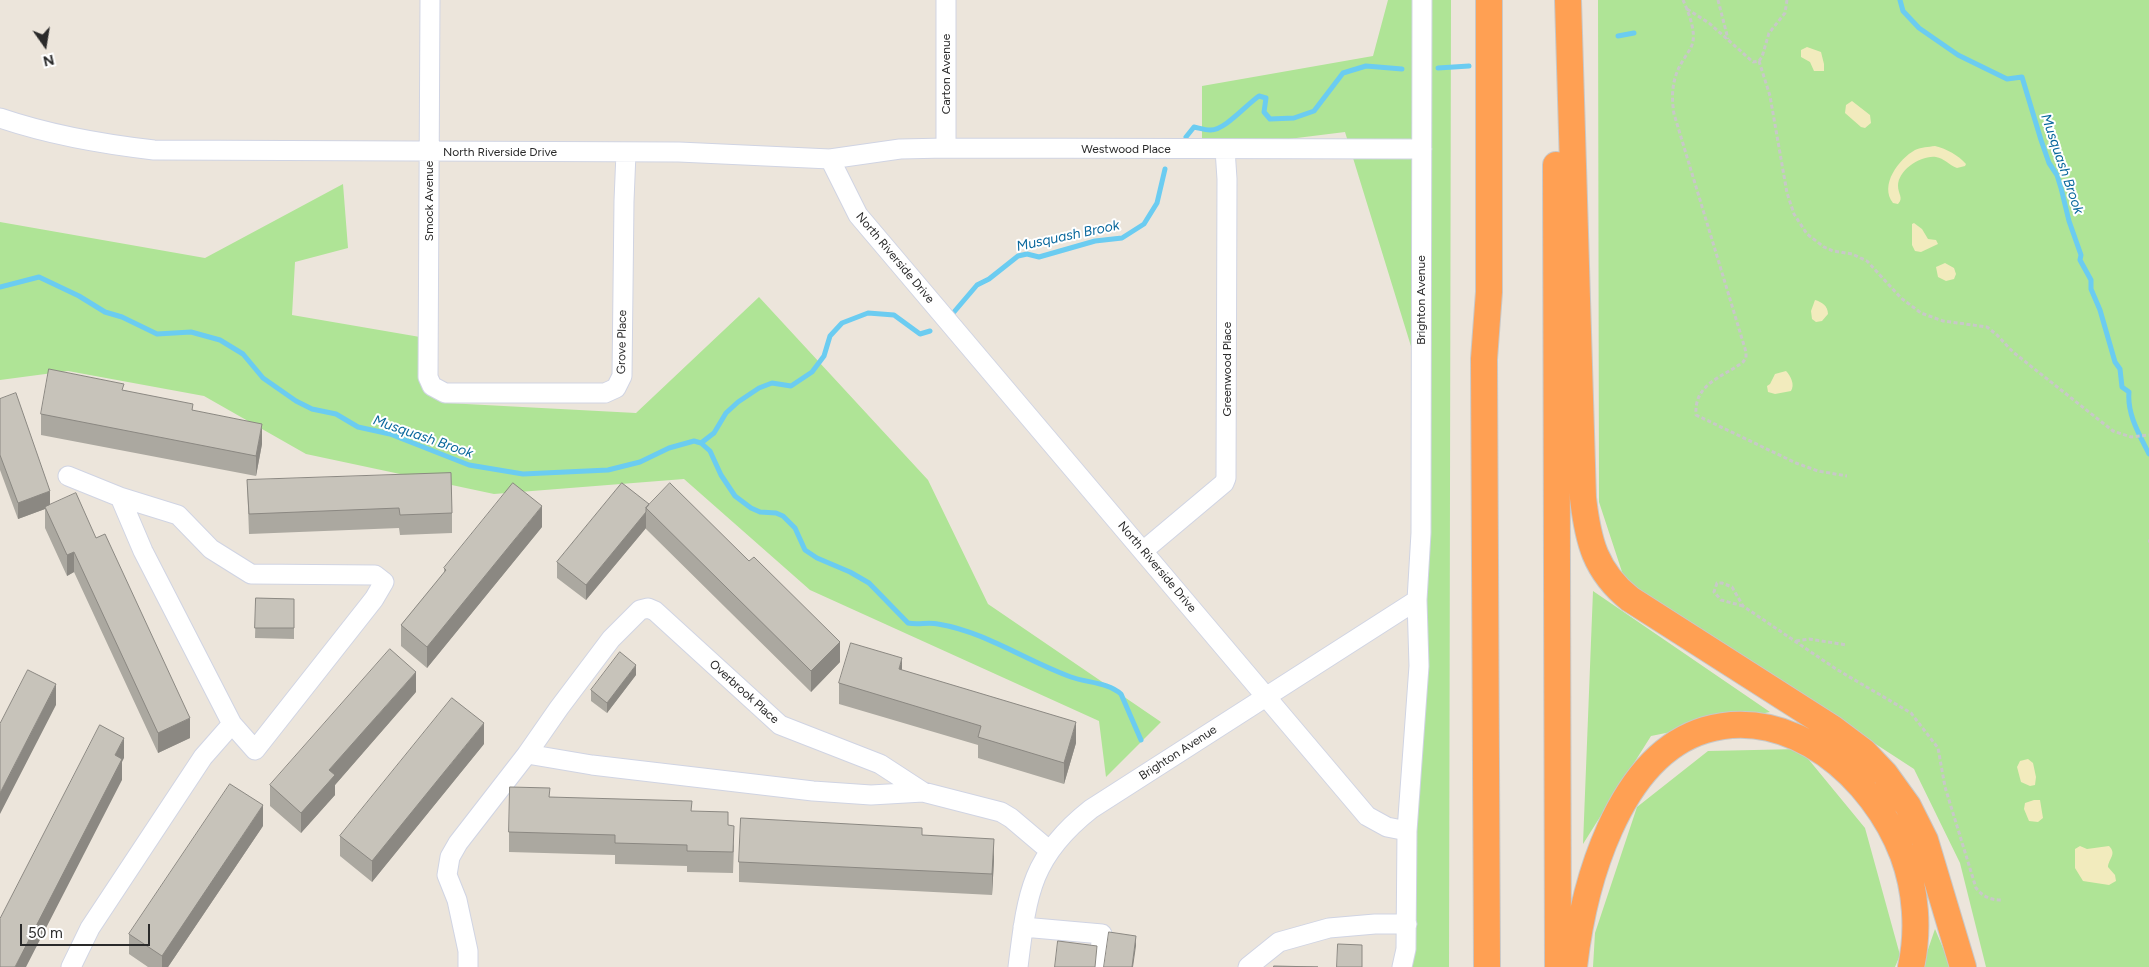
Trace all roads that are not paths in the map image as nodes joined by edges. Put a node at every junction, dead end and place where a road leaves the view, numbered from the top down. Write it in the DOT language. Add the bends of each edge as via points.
graph roads {
  1 [pos="430,0"];
  2 [pos="946,0"];
  3 [pos="1422,0"];
  4 [pos="1489,0"];
  5 [pos="1555,0"];
  6 [pos="1568,0"];
  7 [pos="0,118"];
  8 [pos="946,148"];
  9 [pos="1225,149"];
  10 [pos="1422,149"];
  11 [pos="429,151"];
  12 [pos="626,153"];
  13 [pos="830,159"];
  14 [pos="445,393"];
  15 [pos="68,476"];
  16 [pos="120,497"];
  17 [pos="1143,551"];
  18 [pos="1417,600"];
  19 [pos="1267,696"];
  20 [pos="232,724"];
  21 [pos="527,754"];
  22 [pos="923,792"];
  23 [pos="1407,830"];
  24 [pos="1050,850"];
  25 [pos="1407,924"];
  26 [pos="1022,927"];
  27 [pos="70,967"];
  28 [pos="468,967"];
  29 [pos="1018,967"];
  30 [pos="1098,967"];
  31 [pos="1248,967"];
  32 [pos="1402,967"];
  33 [pos="1487,967"];
  34 [pos="1558,967"];
  35 [pos="1574,967"];
  36 [pos="1911,967"];
  37 [pos="1963,967"];
  1 -- 11 [label="street, Smock Avenue"];
  2 -- 8 [label="street, Carton Avenue"];
  3 -- 10 [label="street, Brighton Avenue"];
  4 -- 33 [label="highway" via="1489,292 1484,359"];
  5 -- 34 [label="highway"];
  6 -- 37 [label="highway" via="1583,498 1593,552 1606,576 1630,599 1832,728 1864,752 1885,774 1908,806 1925,840"];
  7 -- 11 [label="street, North Riverside Drive" via="32,129 99,143 154,150"];
  8 -- 9 [label="street, Westwood Place"];
  8 -- 13 [label="street, Westwood Place" via="900,149"];
  9 -- 10 [label="street, Westwood Place"];
  9 -- 17 [label="street, Greenwood Place" via="1226,478"];
  10 -- 18 [label="street, Brighton Avenue" via="1421,533"];
  11 -- 12 [label="street, North Riverside Drive"];
  11 -- 14 [label="street, Smock Avenue" via="428,377 432,386"];
  12 -- 13 [label="street, North Riverside Drive" via="679,152"];
  12 -- 14 [label="street, Grove Place" via="621,382 605,393"];
  13 -- 17 [label="street, North Riverside Drive" via="858,215"];
  15 -- 16 [label="street"];
  16 -- 20 [label="street" via="143,551"];
  16 -- 20 [label="street" via="178,515 211,549 251,574 375,574 384,582 255,750"];
  17 -- 19 [label="street, North Riverside Drive"];
  18 -- 19 [label="street, Brighton Avenue"];
  18 -- 23 [label="street, Brighton Avenue" via="1419,666"];
  19 -- 23 [label="street, North Riverside Drive" via="1367,816 1387,827"];
  19 -- 24 [label="street, Brighton Avenue" via="1091,810 1072,824"];
  20 -- 27 [label="street" via="203,757 90,928"];
  21 -- 22 [label="street" via="592,765 813,791 871,795"];
  21 -- 22 [label="street, Overbrook Place" via="611,639 640,610 648,608 780,725 880,764"];
  21 -- 28 [label="street" via="458,843 448,862 447,875 457,900 468,951"];
  22 -- 24 [label="street, Overbrook Place" via="1001,812"];
  23 -- 25 [label="street, Brighton Avenue"];
  24 -- 26 [label="street, Brighton Avenue" via="1028,894"];
  25 -- 31 [label="street" via="1329,928 1280,942"];
  25 -- 32 [label="street, Brighton Avenue"];
  26 -- 29 [label="street, Brighton Avenue"];
  26 -- 30 [label="street" via="1102,934"];
  35 -- 36 [label="highway" via="1584,908 1599,855 1625,798 1660,757 1690,736 1728,725 1752,725 1785,732 1823,752 1847,771 1880,809 1904,856 1912,889 1915,926"];
}
